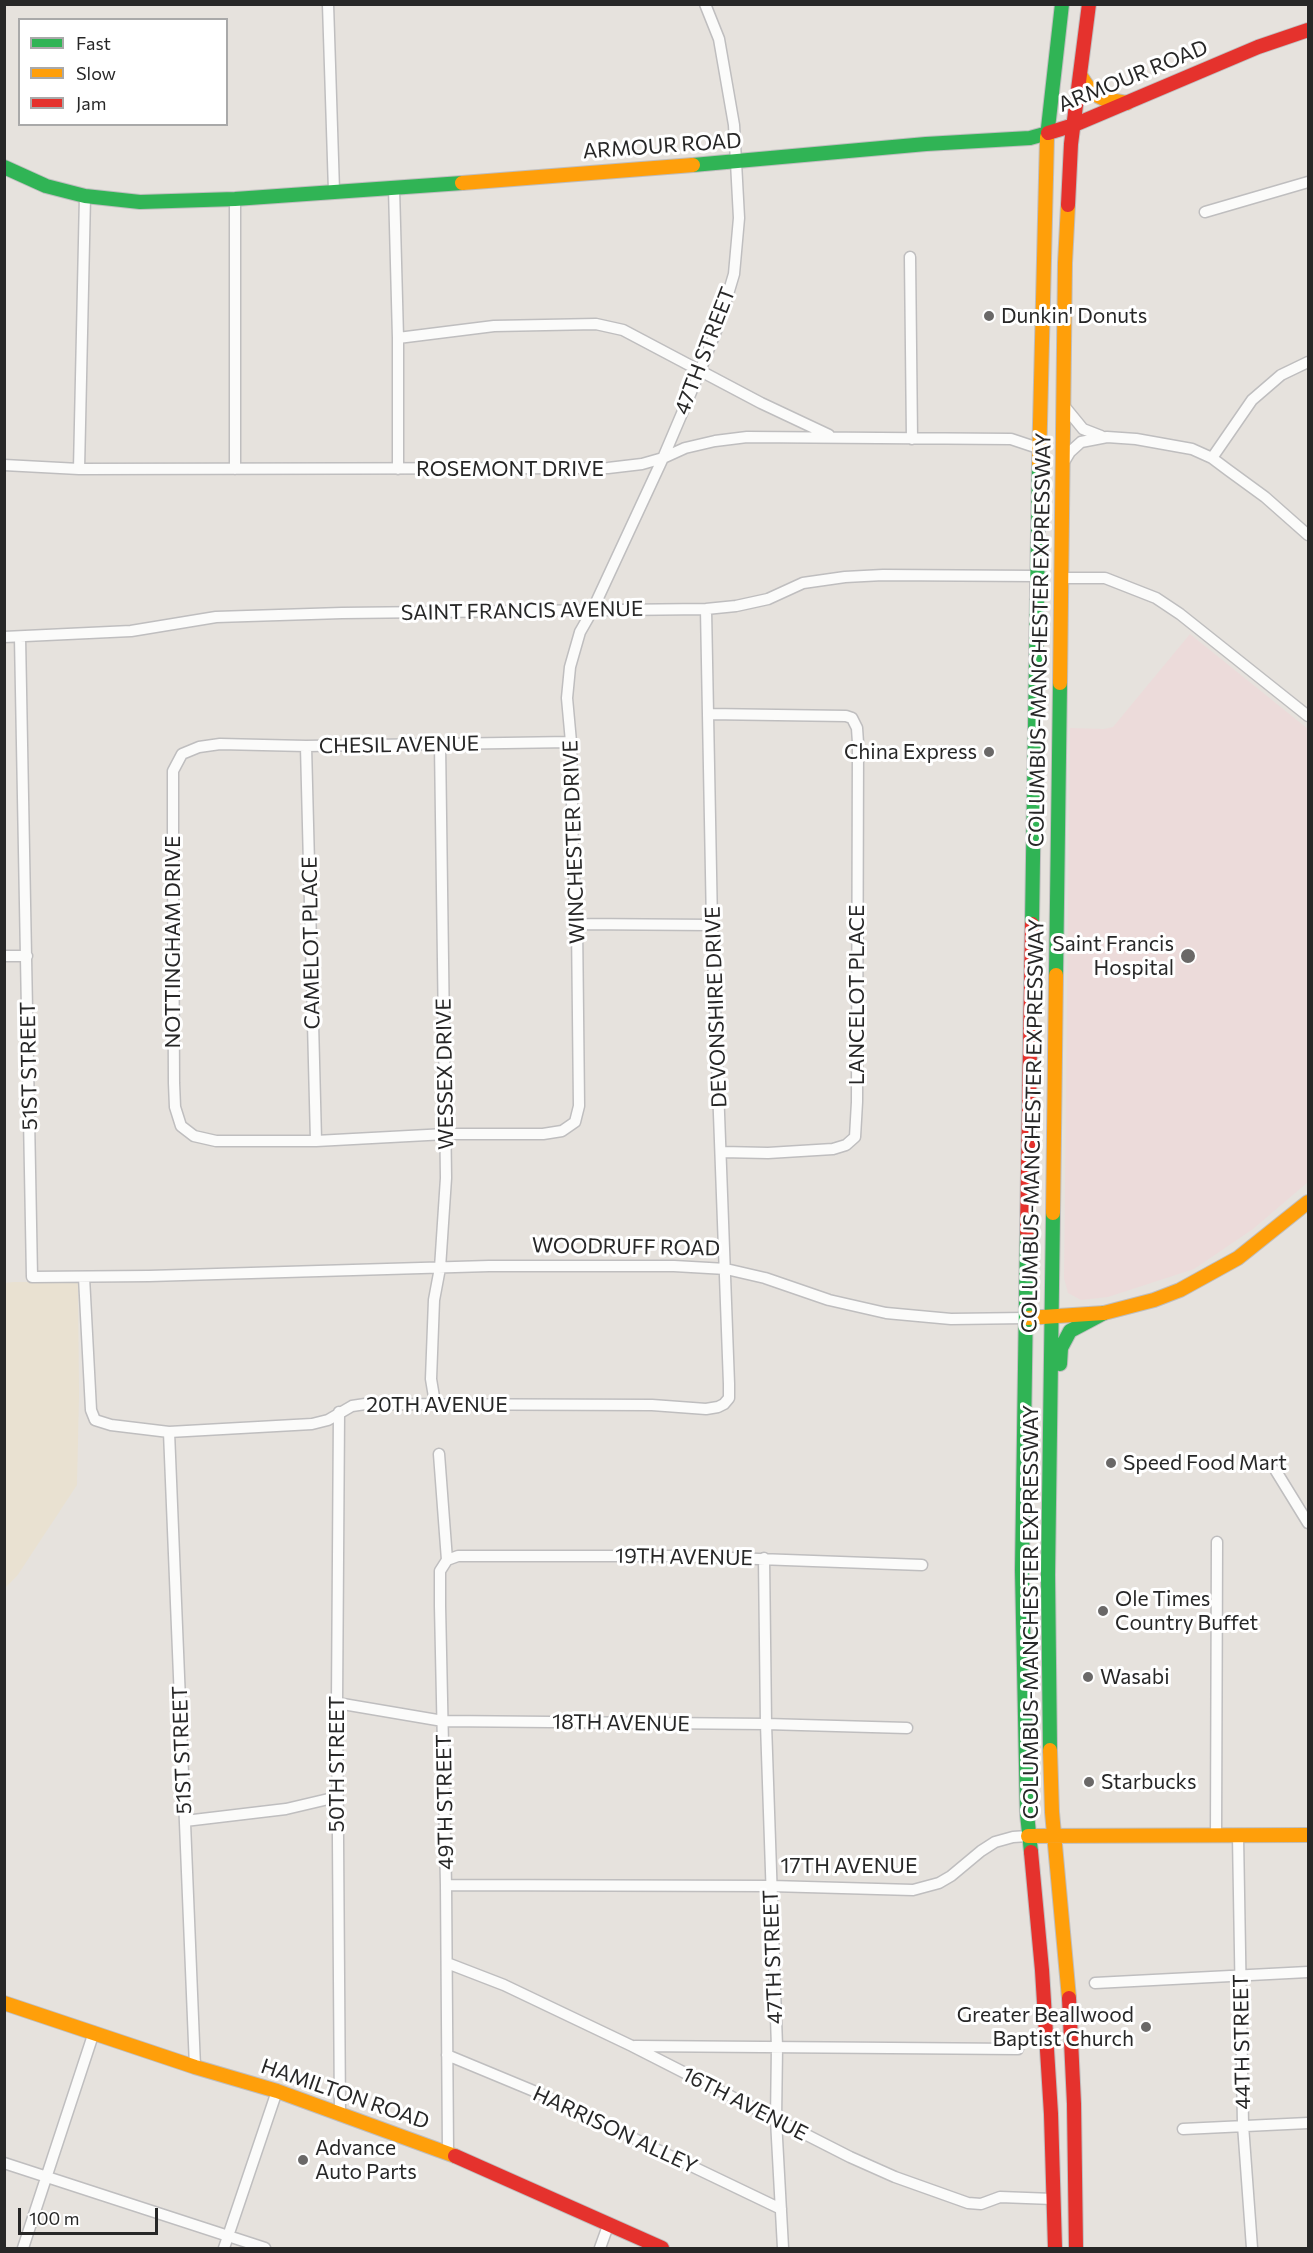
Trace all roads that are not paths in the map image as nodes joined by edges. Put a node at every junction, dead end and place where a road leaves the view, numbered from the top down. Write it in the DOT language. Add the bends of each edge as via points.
graph roads {
  1 [pos="328,4"];
  2 [pos="705,4"];
  3 [pos="1062,4"];
  4 [pos="1089,4"];
  5 [pos="1308,30"];
  6 [pos="1080,75"];
  7 [pos="1127,103"];
  8 [pos="1074,125"];
  9 [pos="1047,132"];
  10 [pos="734,162"];
  11 [pos="4,166"];
  12 [pos="1308,182"];
  13 [pos="394,188"];
  14 [pos="334,191"];
  15 [pos="85,196"];
  16 [pos="235,199"];
  17 [pos="1205,212"];
  18 [pos="910,258"];
  19 [pos="398,338"];
  20 [pos="1308,362"];
  21 [pos="700,371"];
  22 [pos="1065,407"];
  23 [pos="1038,428"];
  24 [pos="832,436"];
  25 [pos="1107,437"];
  26 [pos="912,439"];
  27 [pos="1011,439"];
  28 [pos="1038,448"];
  29 [pos="663,458"];
  30 [pos="1212,458"];
  31 [pos="1064,463"];
  32 [pos="4,465"];
  33 [pos="235,469"];
  34 [pos="79,470"];
  35 [pos="398,470"];
  36 [pos="1308,535"];
  37 [pos="1036,576"];
  38 [pos="1062,578"];
  39 [pos="706,609"];
  40 [pos="592,611"];
  41 [pos="4,637"];
  42 [pos="20,637"];
  43 [pos="708,714"];
  44 [pos="1308,716"];
  45 [pos="571,742"];
  46 [pos="228,744"];
  47 [pos="440,744"];
  48 [pos="306,746"];
  49 [pos="577,924"];
  50 [pos="712,925"];
  51 [pos="1032,942"];
  52 [pos="4,956"];
  53 [pos="27,956"];
  54 [pos="1056,1036"];
  55 [pos="446,1134"];
  56 [pos="316,1141"];
  57 [pos="722,1152"];
  58 [pos="1308,1202"];
  59 [pos="440,1268"];
  60 [pos="726,1269"];
  61 [pos="84,1277"];
  62 [pos="1104,1313"];
  63 [pos="1052,1316"];
  64 [pos="1027,1318"];
  65 [pos="435,1403"];
  66 [pos="724,1404"];
  67 [pos="1050,1405"];
  68 [pos="339,1412"];
  69 [pos="169,1432"];
  70 [pos="439,1454"];
  71 [pos="1276,1471"];
  72 [pos="1308,1523"];
  73 [pos="1217,1542"];
  74 [pos="764,1558"];
  75 [pos="447,1560"];
  76 [pos="922,1565"];
  77 [pos="337,1703"];
  78 [pos="443,1721"];
  79 [pos="766,1724"];
  80 [pos="908,1728"];
  81 [pos="337,1797"];
  82 [pos="185,1821"];
  83 [pos="1308,1835"];
  84 [pos="1028,1836"];
  85 [pos="1054,1836"];
  86 [pos="1215,1836"];
  87 [pos="1238,1836"];
  88 [pos="446,1884"];
  89 [pos="771,1886"];
  90 [pos="447,1963"];
  91 [pos="1308,1972"];
  92 [pos="1240,1975"];
  93 [pos="1095,1983"];
  94 [pos="4,2003"];
  95 [pos="94,2032"];
  96 [pos="632,2046"];
  97 [pos="777,2047"];
  98 [pos="1018,2049"];
  99 [pos="447,2055"];
  100 [pos="195,2067"];
  101 [pos="277,2091"];
  102 [pos="340,2115"];
  103 [pos="776,2120"];
  104 [pos="1308,2123"];
  105 [pos="1243,2125"];
  106 [pos="1183,2129"];
  107 [pos="448,2153"];
  108 [pos="4,2163"];
  109 [pos="46,2177"];
  110 [pos="1053,2199"];
  111 [pos="781,2209"];
  112 [pos="609,2223"];
  113 [pos="228,2236"];
  114 [pos="22,2248"];
  115 [pos="224,2248"];
  116 [pos="265,2248"];
  117 [pos="600,2248"];
  118 [pos="662,2248"];
  119 [pos="783,2248"];
  120 [pos="1055,2248"];
  121 [pos="1076,2248"];
  122 [pos="1252,2248"];
  1 -- 14 [label="street"];
  2 -- 10 [label="street, 47TH STREET" via="719,39 728,84"];
  3 -- 9 [label="main road, COLUMBUS-MANCHESTER EXPRESSWAY"];
  4 -- 6 [label="main road, COLUMBUS-MANCHESTER EXPRESSWAY"];
  5 -- 7 [label="main road, ARMOUR ROAD"];
  6 -- 7 [label="main road" via="1092,93"];
  6 -- 8 [label="main road, COLUMBUS-MANCHESTER EXPRESSWAY"];
  7 -- 8 [label="main road, ARMOUR ROAD"];
  8 -- 9 [label="main road, ARMOUR ROAD"];
  8 -- 22 [label="main road, COLUMBUS-MANCHESTER EXPRESSWAY" via="1065,263"];
  9 -- 10 [label="main road, ARMOUR ROAD" via="1030,138"];
  9 -- 23 [label="main road, COLUMBUS-MANCHESTER EXPRESSWAY"];
  10 -- 13 [label="main road, ARMOUR ROAD"];
  10 -- 21 [label="street, 47TH STREET" via="738,218 734,274"];
  11 -- 15 [label="main road, ARMOUR ROAD" via="46,186"];
  12 -- 17 [label="street"];
  13 -- 14 [label="main road, ARMOUR ROAD"];
  13 -- 19 [label="street"];
  14 -- 16 [label="main road, ARMOUR ROAD"];
  15 -- 16 [label="main road, ARMOUR ROAD" via="140,202"];
  15 -- 34 [label="street"];
  16 -- 33 [label="street"];
  18 -- 26 [label="street"];
  19 -- 21 [label="street" via="494,326 596,324 623,330"];
  19 -- 35 [label="street"];
  20 -- 30 [label="street" via="1281,375 1252,400"];
  21 -- 24 [label="street"];
  21 -- 29 [label="street, 47TH STREET"];
  22 -- 25 [label="street" via="1083,429"];
  22 -- 31 [label="main road, COLUMBUS-MANCHESTER EXPRESSWAY"];
  23 -- 27 [label="street, ROSEMONT DRIVE"];
  23 -- 28 [label="main road, COLUMBUS-MANCHESTER EXPRESSWAY"];
  24 -- 26 [label="street, ROSEMONT DRIVE"];
  24 -- 29 [label="street, ROSEMONT DRIVE" via="715,441"];
  25 -- 30 [label="street" via="1166,443"];
  25 -- 31 [label="street" via="1081,442"];
  26 -- 27 [label="street, ROSEMONT DRIVE"];
  27 -- 28 [label="street, ROSEMONT DRIVE"];
  28 -- 37 [label="main road, COLUMBUS-MANCHESTER EXPRESSWAY"];
  29 -- 35 [label="street, ROSEMONT DRIVE" via="608,468"];
  29 -- 40 [label="street, 47TH STREET"];
  30 -- 36 [label="street"];
  31 -- 38 [label="main road, COLUMBUS-MANCHESTER EXPRESSWAY"];
  32 -- 34 [label="street, ROSEMONT DRIVE"];
  33 -- 34 [label="street, ROSEMONT DRIVE"];
  33 -- 35 [label="street, ROSEMONT DRIVE"];
  37 -- 39 [label="street, SAINT FRANCIS AVENUE" via="845,577 803,584 758,602"];
  37 -- 51 [label="main road, COLUMBUS-MANCHESTER EXPRESSWAY"];
  38 -- 44 [label="street" via="1105,579 1156,598"];
  38 -- 54 [label="main road, COLUMBUS-MANCHESTER EXPRESSWAY"];
  39 -- 40 [label="street, SAINT FRANCIS AVENUE"];
  39 -- 43 [label="street, DEVONSHIRE DRIVE"];
  40 -- 42 [label="street, SAINT FRANCIS AVENUE" via="216,617 131,631"];
  40 -- 45 [label="street, WINCHESTER DRIVE" via="580,632 570,668 567,698"];
  41 -- 42 [label="street, SAINT FRANCIS AVENUE"];
  42 -- 53 [label="street, 51ST STREET"];
  43 -- 50 [label="street, DEVONSHIRE DRIVE"];
  43 -- 57 [label="street, LANCELOT PLACE" via="852,718 858,743 855,1137 833,1149"];
  45 -- 47 [label="street, CHESIL AVENUE"];
  45 -- 49 [label="street, WINCHESTER DRIVE"];
  46 -- 48 [label="street, CHESIL AVENUE"];
  46 -- 56 [label="street, NOTTINGHAM DRIVE" via="199,747 182,754 173,771 175,1107 181,1126 194,1136 216,1141"];
  47 -- 48 [label="street, CHESIL AVENUE"];
  47 -- 55 [label="street, WESSEX DRIVE"];
  48 -- 56 [label="street, CAMELOT PLACE"];
  49 -- 50 [label="street"];
  49 -- 55 [label="street, WINCHESTER DRIVE" via="579,1106 574,1122 562,1131 543,1134"];
  50 -- 57 [label="street, DEVONSHIRE DRIVE"];
  51 -- 54 [label="main road" via="1038,958 1040,1026"];
  51 -- 64 [label="main road, COLUMBUS-MANCHESTER EXPRESSWAY"];
  52 -- 53 [label="street"];
  53 -- 61 [label="street, 51ST STREET" via="32,1277"];
  54 -- 63 [label="main road, COLUMBUS-MANCHESTER EXPRESSWAY"];
  55 -- 56 [label="street, NOTTINGHAM DRIVE"];
  55 -- 59 [label="street, WESSEX DRIVE"];
  57 -- 60 [label="street, DEVONSHIRE DRIVE"];
  58 -- 62 [label="main road, WOODRUFF ROAD" via="1238,1258 1193,1284 1154,1300"];
  59 -- 60 [label="street, WOODRUFF ROAD"];
  59 -- 61 [label="street, WOODRUFF ROAD"];
  59 -- 65 [label="street, WESSEX DRIVE" via="432,1341"];
  60 -- 64 [label="street, WOODRUFF ROAD" via="886,1313 951,1319"];
  60 -- 66 [label="street, DEVONSHIRE DRIVE" via="729,1398"];
  61 -- 69 [label="street, 20TH AVENUE" via="91,1410 95,1420"];
  62 -- 63 [label="main road, WOODRUFF ROAD"];
  62 -- 67 [label="main road" via="1070,1331 1065,1338 1059,1390"];
  63 -- 64 [label="main road, WOODRUFF ROAD"];
  63 -- 67 [label="main road, COLUMBUS-MANCHESTER EXPRESSWAY"];
  64 -- 84 [label="main road, COLUMBUS-MANCHESTER EXPRESSWAY" via="1022,1570"];
  65 -- 66 [label="street, 20TH AVENUE" via="706,1409"];
  65 -- 68 [label="street, 20TH AVENUE" via="365,1404"];
  67 -- 85 [label="main road, COLUMBUS-MANCHESTER EXPRESSWAY" via="1048,1697"];
  68 -- 69 [label="street, 20TH AVENUE" via="312,1424"];
  68 -- 77 [label="street, 50TH STREET"];
  69 -- 82 [label="street, 51ST STREET"];
  70 -- 75 [label="street, 49TH STREET"];
  71 -- 72 [label="street"];
  73 -- 86 [label="street"];
  74 -- 75 [label="street, 19TH AVENUE" via="458,1556"];
  74 -- 76 [label="street, 19TH AVENUE"];
  74 -- 79 [label="street, 47TH STREET"];
  75 -- 78 [label="street, 49TH STREET" via="440,1571"];
  77 -- 78 [label="street, 18TH AVENUE"];
  77 -- 81 [label="street, 50TH STREET"];
  78 -- 79 [label="street, 18TH AVENUE"];
  78 -- 88 [label="street, 49TH STREET"];
  79 -- 80 [label="street, 18TH AVENUE"];
  79 -- 89 [label="street, 47TH STREET"];
  81 -- 82 [label="street" via="286,1809"];
  81 -- 102 [label="street, 50TH STREET"];
  82 -- 100 [label="street, 51ST STREET"];
  83 -- 87 [label="main road, 17TH AVENUE"];
  84 -- 85 [label="main road, 17TH AVENUE"];
  84 -- 89 [label="street, 17TH AVENUE" via="995,1842 951,1876 926,1888"];
  84 -- 110 [label="main road, COLUMBUS-MANCHESTER EXPRESSWAY" via="1042,1970"];
  85 -- 86 [label="main road, 17TH AVENUE"];
  85 -- 121 [label="main road, COLUMBUS-MANCHESTER EXPRESSWAY" via="1069,2010"];
  86 -- 87 [label="main road, 17TH AVENUE"];
  87 -- 92 [label="street, 44TH STREET"];
  88 -- 89 [label="street, 17TH AVENUE"];
  88 -- 90 [label="street, 49TH STREET"];
  89 -- 97 [label="street, 47TH STREET"];
  90 -- 96 [label="street, 16TH AVENUE" via="504,1985"];
  90 -- 99 [label="street, 49TH STREET"];
  91 -- 92 [label="street"];
  92 -- 93 [label="street"];
  92 -- 105 [label="street, 44TH STREET"];
  94 -- 95 [label="main road, HAMILTON ROAD"];
  95 -- 100 [label="main road, HAMILTON ROAD"];
  95 -- 109 [label="street"];
  96 -- 97 [label="street"];
  96 -- 103 [label="street, 16TH AVENUE"];
  97 -- 98 [label="street"];
  97 -- 103 [label="street, 47TH STREET"];
  99 -- 107 [label="street, 49TH STREET"];
  99 -- 111 [label="street, HARRISON ALLEY" via="541,2094"];
  100 -- 101 [label="main road, HAMILTON ROAD"];
  101 -- 102 [label="main road, HAMILTON ROAD"];
  101 -- 113 [label="street"];
  102 -- 107 [label="main road, HAMILTON ROAD"];
  103 -- 110 [label="street, 16TH AVENUE" via="886,2173 968,2203 981,2204 1000,2197"];
  103 -- 111 [label="street, 47TH STREET"];
  104 -- 105 [label="street"];
  105 -- 106 [label="street"];
  105 -- 122 [label="street, 44TH STREET"];
  107 -- 112 [label="main road, HAMILTON ROAD"];
  108 -- 109 [label="street"];
  109 -- 113 [label="street"];
  109 -- 114 [label="street"];
  110 -- 120 [label="main road, COLUMBUS-MANCHESTER EXPRESSWAY"];
  111 -- 119 [label="street, 47TH STREET"];
  112 -- 117 [label="street"];
  112 -- 118 [label="main road, HAMILTON ROAD"];
  113 -- 115 [label="street"];
  113 -- 116 [label="street"];
}
